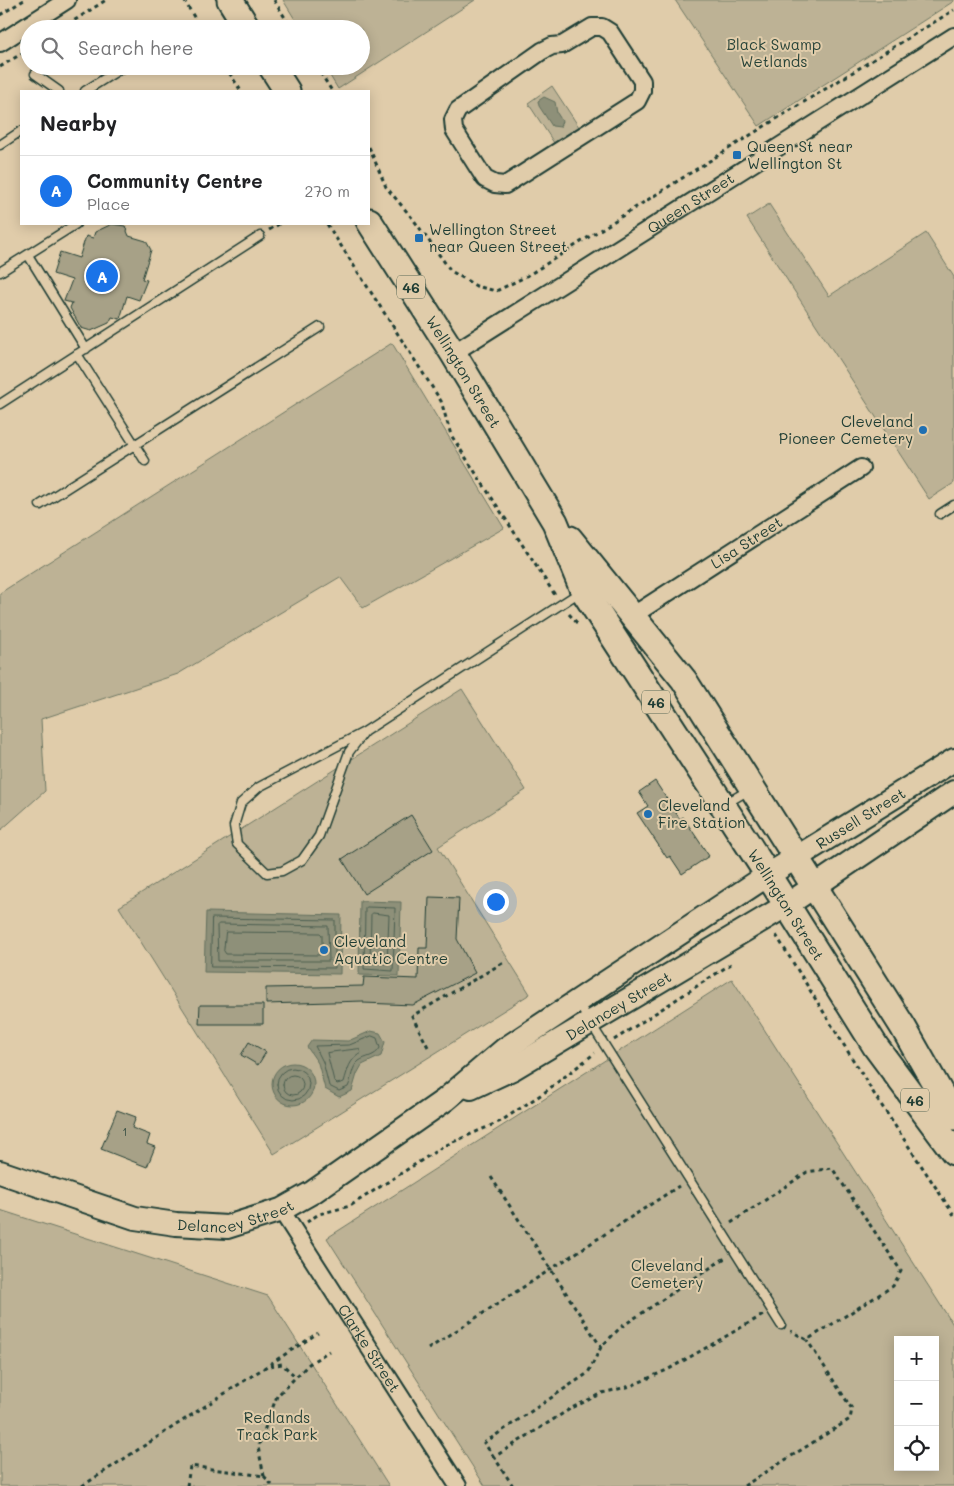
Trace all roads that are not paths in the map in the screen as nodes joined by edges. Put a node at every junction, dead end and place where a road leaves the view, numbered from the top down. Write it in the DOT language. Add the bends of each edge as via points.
graph roads {
  1 [pos="67,0"];
  2 [pos="230,0"];
  3 [pos="36,20"];
  4 [pos="242,20"];
  5 [pos="20,30"];
  6 [pos="954,36"];
  7 [pos="0,43"];
  8 [pos="36,75"];
  9 [pos="111,75"];
  10 [pos="277,75"];
  11 [pos="58,90"];
  12 [pos="87,90"];
  13 [pos="286,90"];
  14 [pos="20,132"];
  15 [pos="571,144"];
  16 [pos="0,145"];
  17 [pos="370,223"];
  18 [pos="74,225"];
  19 [pos="260,236"];
  20 [pos="28,255"];
  21 [pos="0,272"];
  22 [pos="320,327"];
  23 [pos="86,349"];
  24 [pos="453,353"];
  25 [pos="77,354"];
  26 [pos="0,404"];
  27 [pos="134,445"];
  28 [pos="145,461"];
  29 [pos="861,468"];
  30 [pos="40,505"];
  31 [pos="954,505"];
  32 [pos="940,514"];
  33 [pos="555,522"];
  34 [pos="583,590"];
  35 [pos="632,616"];
  36 [pos="364,732"];
  37 [pos="954,760"];
  38 [pos="751,788"];
  39 [pos="954,792"];
  40 [pos="723,805"];
  41 [pos="796,860"];
  42 [pos="768,876"];
  43 [pos="814,887"];
  44 [pos="787,905"];
  45 [pos="619,989"];
  46 [pos="577,1001"];
  47 [pos="590,1021"];
  48 [pos="445,1100"];
  49 [pos="954,1117"];
  50 [pos="954,1152"];
  51 [pos="0,1172"];
  52 [pos="281,1210"];
  53 [pos="781,1325"];
  54 [pos="458,1486"];
  1 -- 3 [label="street"];
  2 -- 4 [label="main road"];
  5 -- 7 [label="street"];
  6 -- 24 [label="street, Queen Street"];
  8 -- 11 [label="lane"];
  9 -- 12 [label="lane"];
  10 -- 13 [label="main road"];
  14 -- 16 [label="lane"];
  15 -- 15 [label="street" via="637,101 642,91 642,81 610,32 602,27 592,27 562,45 542,51 458,110 453,120 454,130 485,179 495,184 505,185"];
  17 -- 24 [label="main road, Wellington Street / 46"];
  18 -- 20 [label="lane"];
  19 -- 23 [label="lane"];
  20 -- 21 [label="lane"];
  20 -- 23 [label="lane"];
  22 -- 27 [label="lane"];
  23 -- 25 [label="lane"];
  24 -- 33 [label="main road, Wellington Street / 46"];
  25 -- 26 [label="lane"];
  25 -- 27 [label="lane"];
  27 -- 28 [label="lane"];
  27 -- 30 [label="lane"];
  29 -- 35 [label="street, Lisa Street"];
  31 -- 32 [label="lane"];
  33 -- 34 [label="main road, Wellington Street / 46"];
  33 -- 35 [label="main road, Wellington Street / 46"];
  34 -- 36 [label="lane"];
  34 -- 40 [label="main road, Wellington Street / 46"];
  35 -- 38 [label="main road, Wellington Street / 46" via="684,680"];
  36 -- 36 [label="lane" via="259,787 241,804 234,826 237,844 266,873 282,871 302,860 319,836 349,752"];
  37 -- 41 [label="main road, Russell Street"];
  38 -- 40 [label="lane"];
  38 -- 41 [label="main road, Wellington Street / 46"];
  39 -- 43 [label="main road, Russell Street"];
  40 -- 42 [label="main road, Wellington Street / 46"];
  41 -- 42 [label="main road, Russell Street"];
  41 -- 43 [label="main road, Wellington Street / 46"];
  42 -- 44 [label="main road, Wellington Street / 46"];
  42 -- 45 [label="main road, Delancey Street"];
  43 -- 44 [label="main road, Russell Street"];
  43 -- 49 [label="main road, Wellington Street / 46" via="903,1027"];
  44 -- 45 [label="main road, Delancey Street"];
  44 -- 50 [label="main road, Wellington Street / 46" via="876,1047"];
  45 -- 46 [label="main road, Delancey Street"];
  45 -- 47 [label="main road, Delancey Street"];
  46 -- 47 [label="lane"];
  46 -- 48 [label="main road, Delancey Street" via="505,1049"];
  47 -- 48 [label="main road, Delancey Street" via="512,1069"];
  47 -- 53 [label="lane"];
  48 -- 52 [label="main road, Delancey Street" via="313,1192"];
  51 -- 52 [label="main road, Delancey Street" via="135,1218 176,1224 227,1227"];
  52 -- 54 [label="street, Clarke Street"];
}
